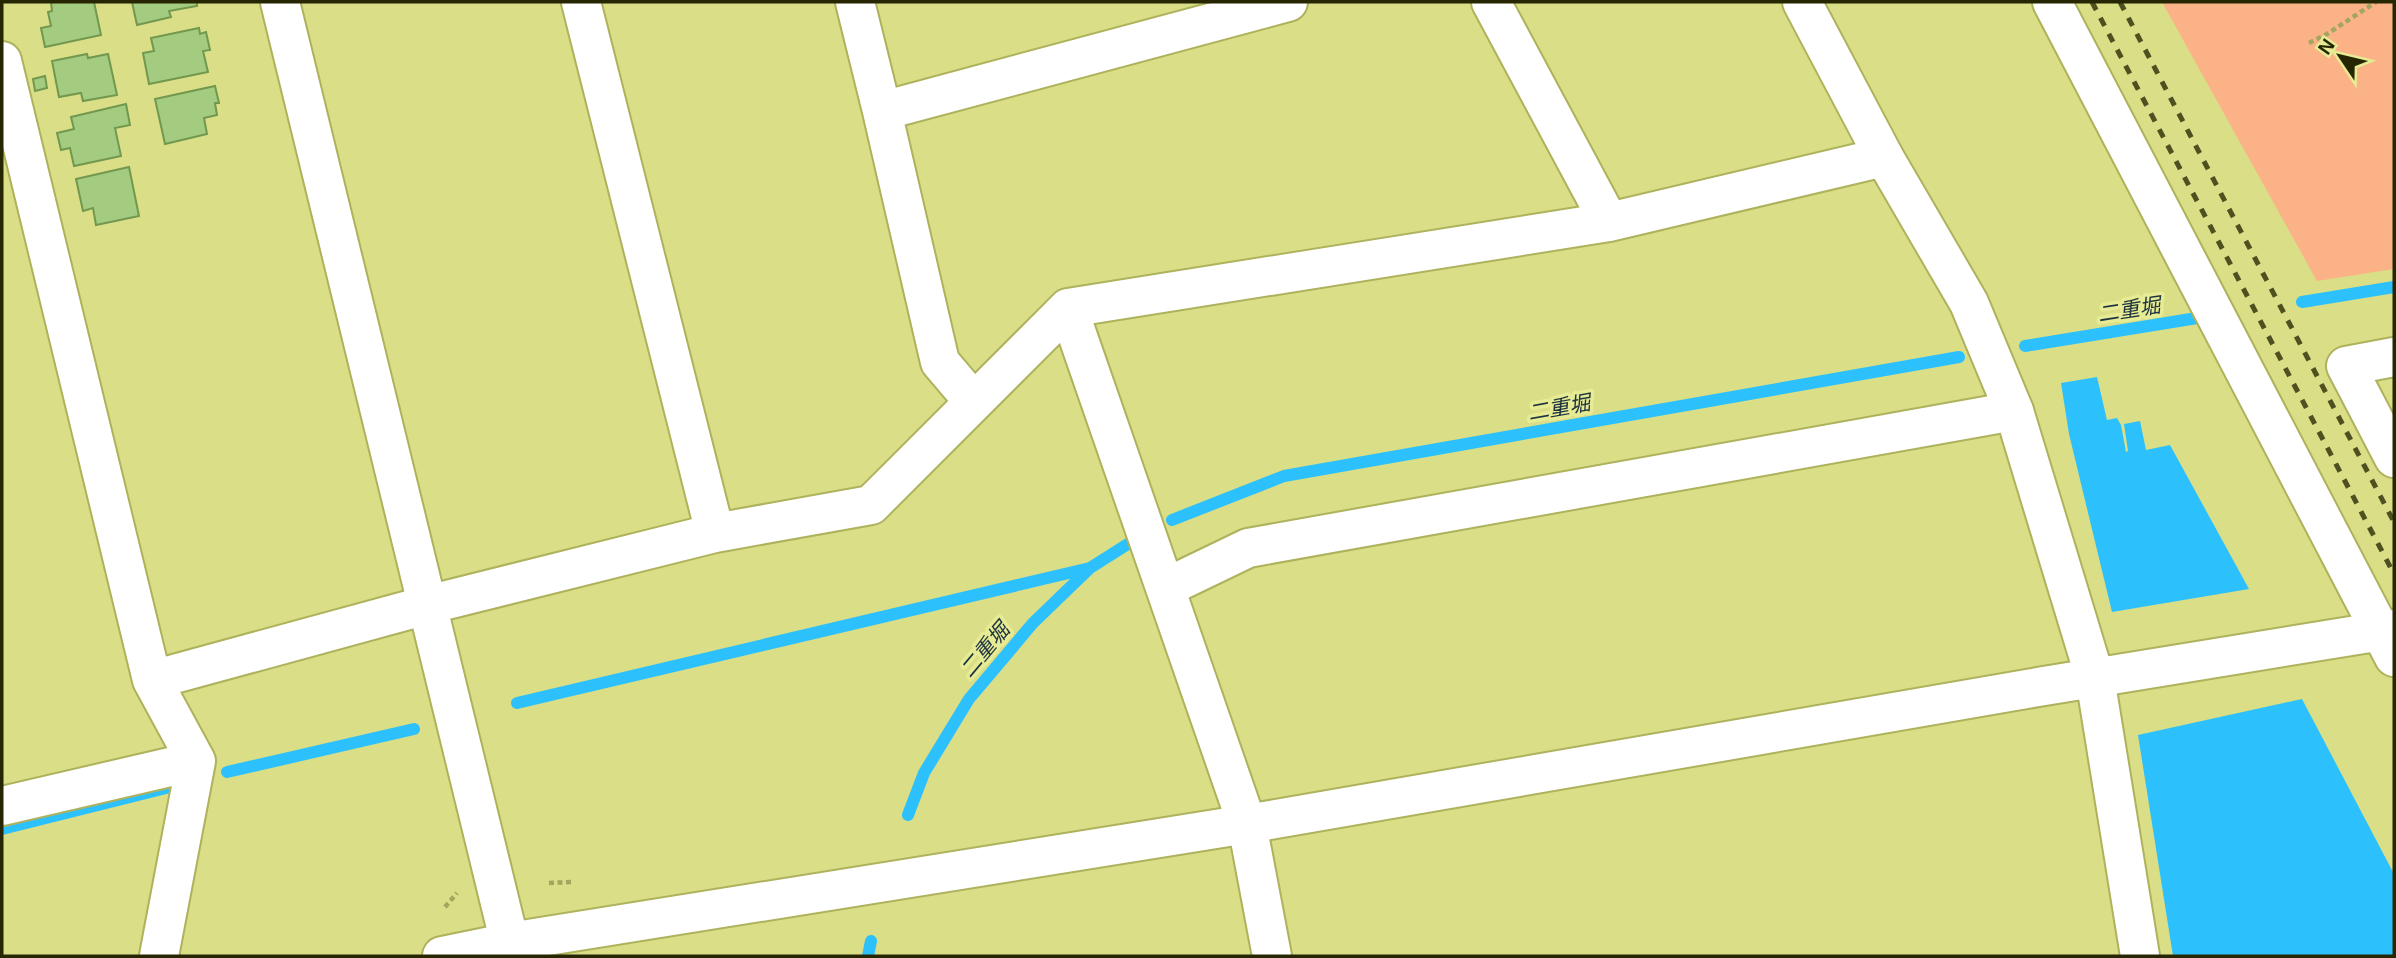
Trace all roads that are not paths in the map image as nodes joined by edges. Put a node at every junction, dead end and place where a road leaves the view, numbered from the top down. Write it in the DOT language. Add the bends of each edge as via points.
graph roads {
  1 [pos="279,2"];
  2 [pos="581,2"];
  3 [pos="855,2"];
  4 [pos="1288,2"];
  5 [pos="1491,2"];
  6 [pos="1802,2"];
  7 [pos="2052,2"];
  8 [pos="2,61"];
  9 [pos="881,111"];
  10 [pos="1884,157"];
  11 [pos="1609,222"];
  12 [pos="1068,308"];
  13 [pos="2394,357"];
  14 [pos="974,402"];
  15 [pos="2014,411"];
  16 [pos="2394,458"];
  17 [pos="715,533"];
  18 [pos="1165,588"];
  19 [pos="427,605"];
  20 [pos="2390,639"];
  21 [pos="2095,678"];
  22 [pos="152,680"];
  23 [pos="196,761"];
  24 [pos="2,806"];
  25 [pos="1247,824"];
  26 [pos="512,949"];
  27 [pos="159,956"];
  28 [pos="442,956"];
  29 [pos="1272,956"];
  30 [pos="2140,956"];
  1 -- 19 [label="street"];
  2 -- 17 [label="street"];
  3 -- 9 [label="street"];
  4 -- 9 [label="street"];
  5 -- 11 [label="street"];
  6 -- 10 [label="street"];
  7 -- 20 [label="street"];
  8 -- 22 [label="street"];
  9 -- 14 [label="street" via="940,362"];
  10 -- 11 [label="street"];
  10 -- 15 [label="street" via="1969,303"];
  11 -- 12 [label="street"];
  12 -- 14 [label="street"];
  12 -- 18 [label="street"];
  13 -- 16 [label="street" via="2346,366"];
  14 -- 17 [label="street" via="872,505"];
  15 -- 18 [label="street" via="1248,548"];
  15 -- 21 [label="street"];
  17 -- 19 [label="street"];
  18 -- 25 [label="street"];
  19 -- 22 [label="street"];
  19 -- 26 [label="street"];
  20 -- 21 [label="street"];
  21 -- 25 [label="street"];
  21 -- 30 [label="street"];
  22 -- 23 [label="street"];
  23 -- 24 [label="street"];
  23 -- 27 [label="street"];
  25 -- 26 [label="street"];
  25 -- 29 [label="street"];
  26 -- 28 [label="street"];
}
